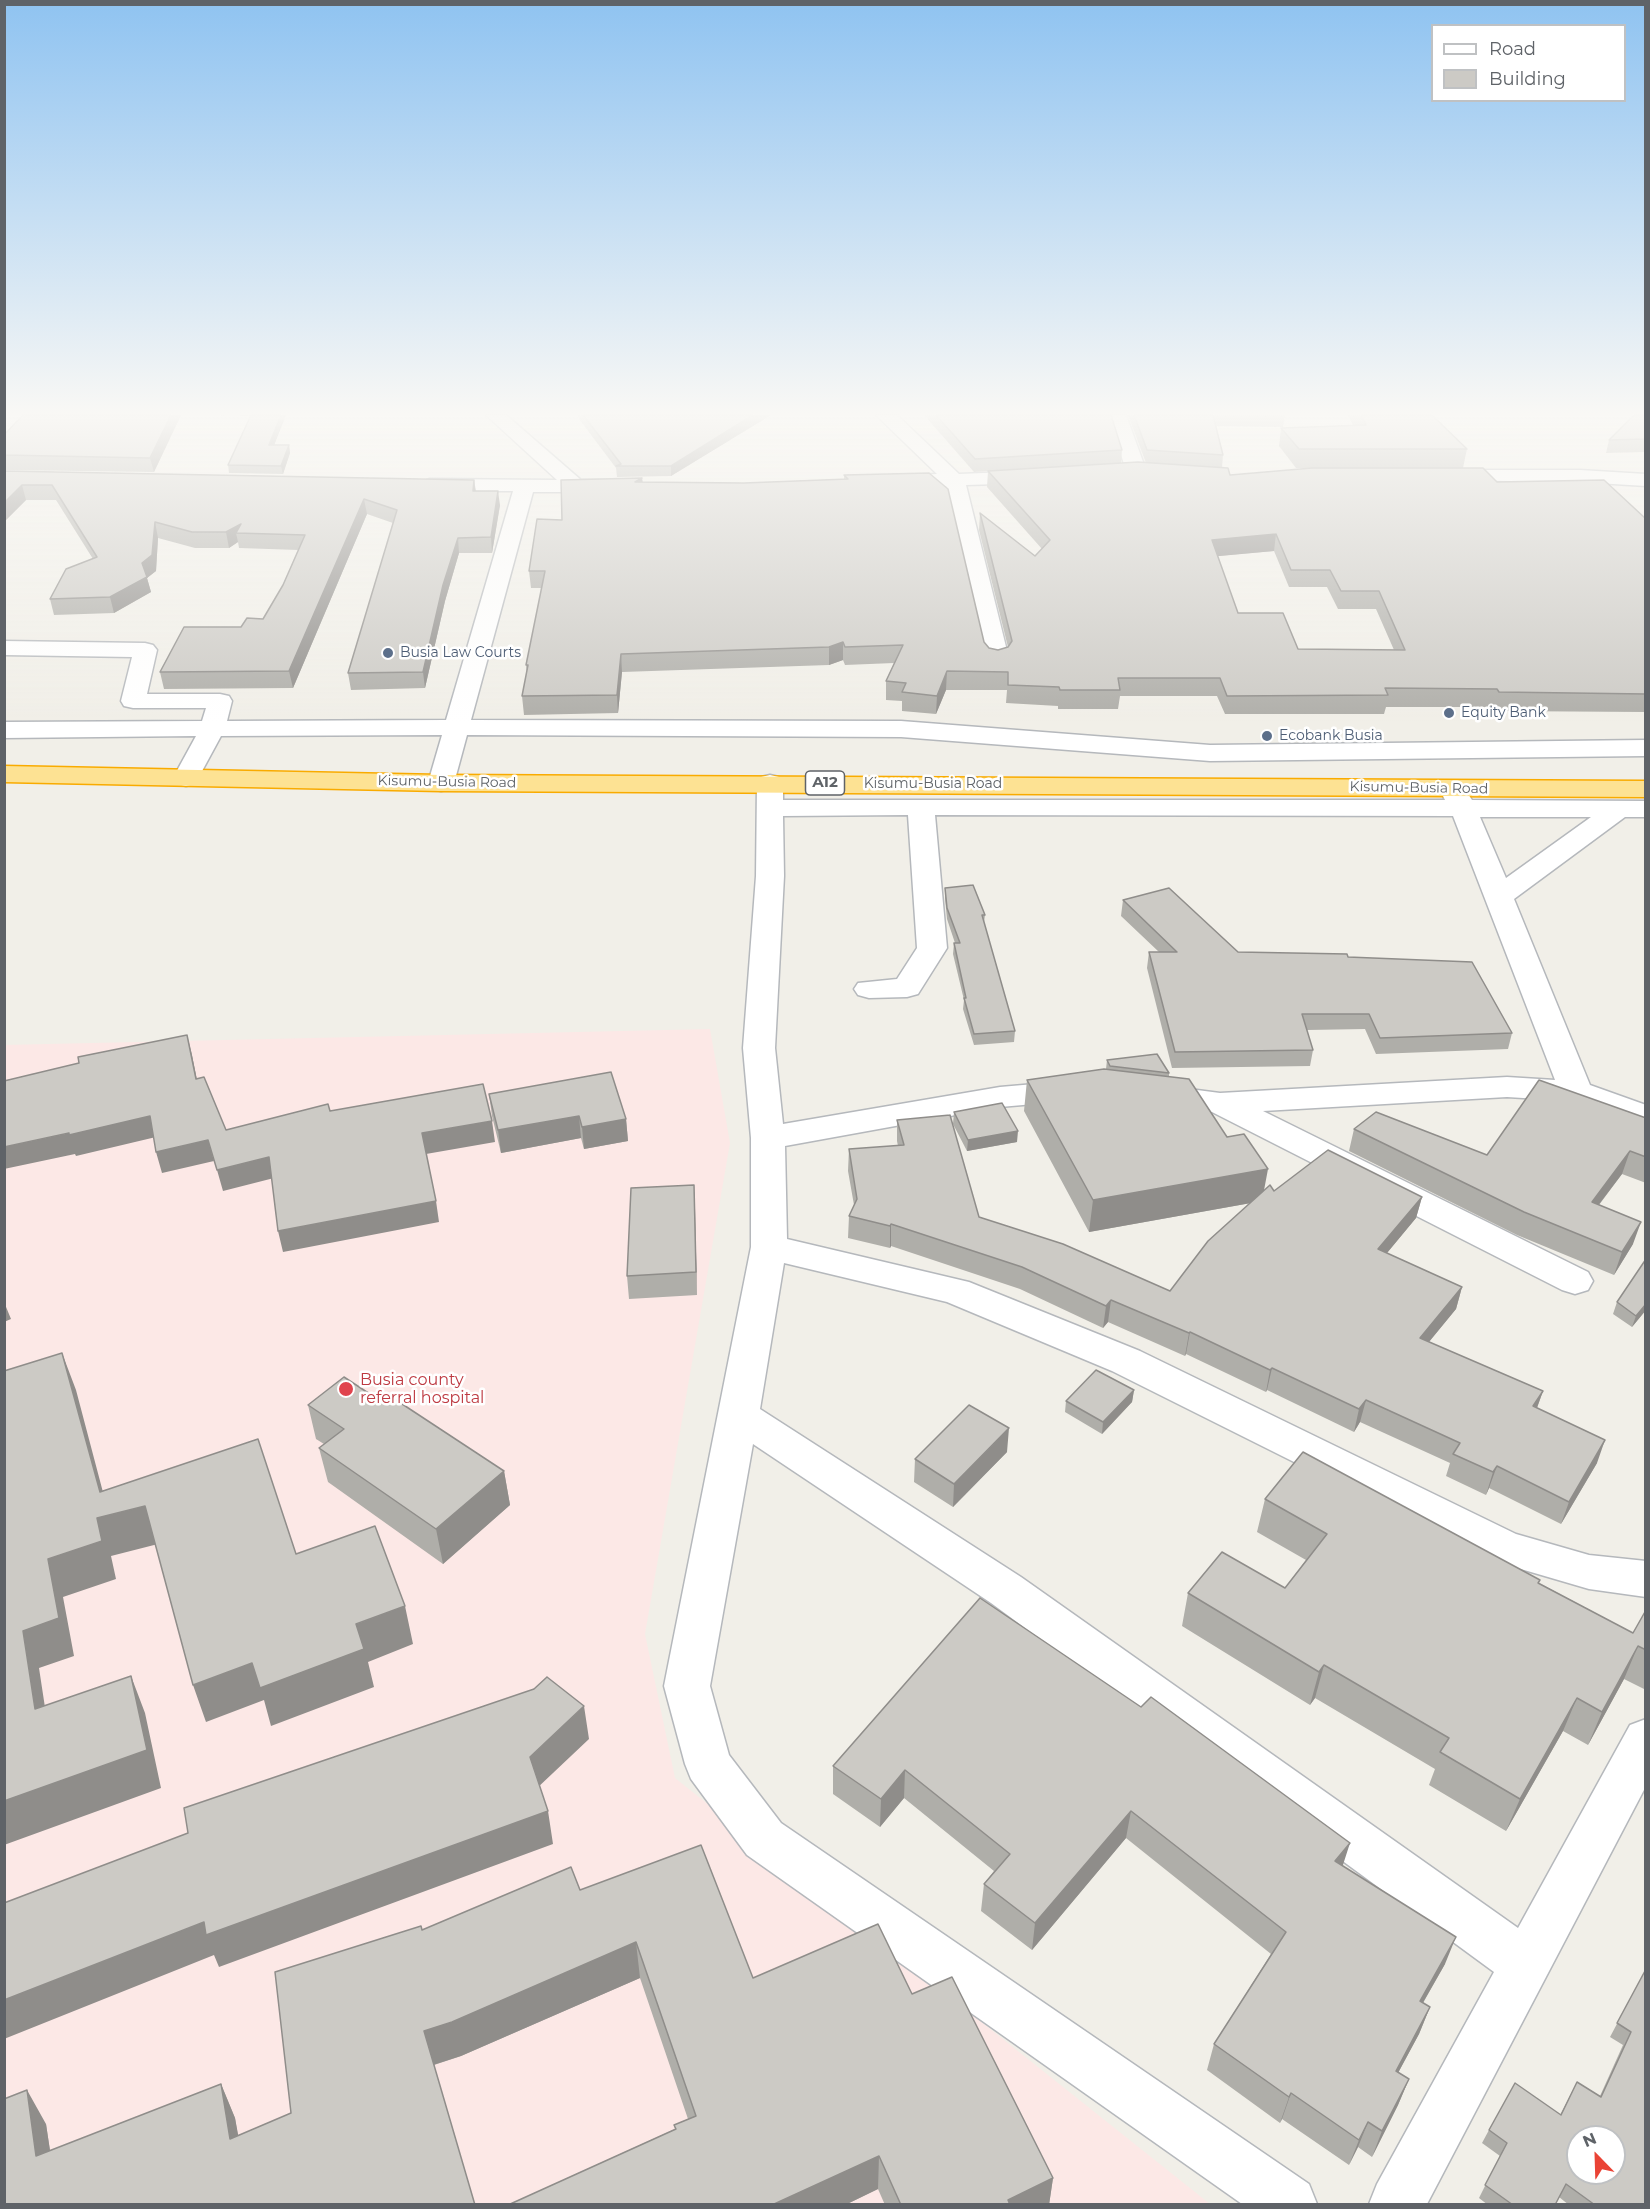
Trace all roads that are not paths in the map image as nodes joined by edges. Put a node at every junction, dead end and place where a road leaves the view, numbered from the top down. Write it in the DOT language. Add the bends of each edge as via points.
graph roads {
  1 [pos="515,518"];
  2 [pos="964,518"];
  3 [pos="4,648"];
  4 [pos="997,659"];
  5 [pos="457,727"];
  6 [pos="212,729"];
  7 [pos="4,730"];
  8 [pos="1646,748"];
  9 [pos="4,774"];
  10 [pos="186,778"];
  11 [pos="441,783"];
  12 [pos="1646,789"];
  13 [pos="770,796"];
  14 [pos="1457,799"];
  15 [pos="921,807"];
  16 [pos="1632,809"];
  17 [pos="1499,896"];
  18 [pos="869,989"];
  19 [pos="1100,1088"];
  20 [pos="1576,1091"];
  21 [pos="1133,1092"];
  22 [pos="1220,1103"];
  23 [pos="1646,1117"];
  24 [pos="768,1138"];
  25 [pos="769,1247"];
  26 [pos="1575,1281"];
  27 [pos="740,1415"];
  28 [pos="1646,1579"];
  29 [pos="1646,1739"];
  30 [pos="1525,1964"];
  31 [pos="1289,2205"];
  32 [pos="1397,2205"];
  1 -- 5 [label="street"];
  2 -- 4 [label="street"];
  3 -- 6 [label="street" via="145,650 133,701 220,701"];
  5 -- 6 [label="street"];
  5 -- 8 [label="street" via="901,729 1210,753"];
  5 -- 11 [label="street"];
  6 -- 7 [label="street"];
  6 -- 10 [label="street"];
  9 -- 10 [label="highway, Kisumu-Busia Road / A12"];
  10 -- 11 [label="highway, Kisumu-Busia Road / A12"];
  11 -- 13 [label="highway, Kisumu-Busia Road / A12"];
  12 -- 14 [label="highway, Kisumu-Busia Road / A12"];
  13 -- 14 [label="highway, Kisumu-Busia Road / A12"];
  13 -- 15 [label="street"];
  13 -- 24 [label="street" via="770,876 759,1048"];
  14 -- 15 [label="street"];
  14 -- 16 [label="street"];
  14 -- 17 [label="street"];
  15 -- 18 [label="street" via="932,948 907,988"];
  16 -- 17 [label="street"];
  17 -- 20 [label="street"];
  19 -- 24 [label="street" via="1000,1097"];
  20 -- 22 [label="street" via="1508,1087"];
  20 -- 23 [label="street"];
  21 -- 22 [label="street"];
  22 -- 26 [label="street"];
  24 -- 25 [label="street"];
  25 -- 27 [label="street"];
  25 -- 28 [label="street" via="956,1291 1126,1361 1505,1548 1589,1572"];
  27 -- 30 [label="street" via="1006,1590"];
  27 -- 31 [label="street" via="687,1686 708,1764 764,1839"];
  29 -- 30 [label="street"];
  30 -- 32 [label="street"];
}
